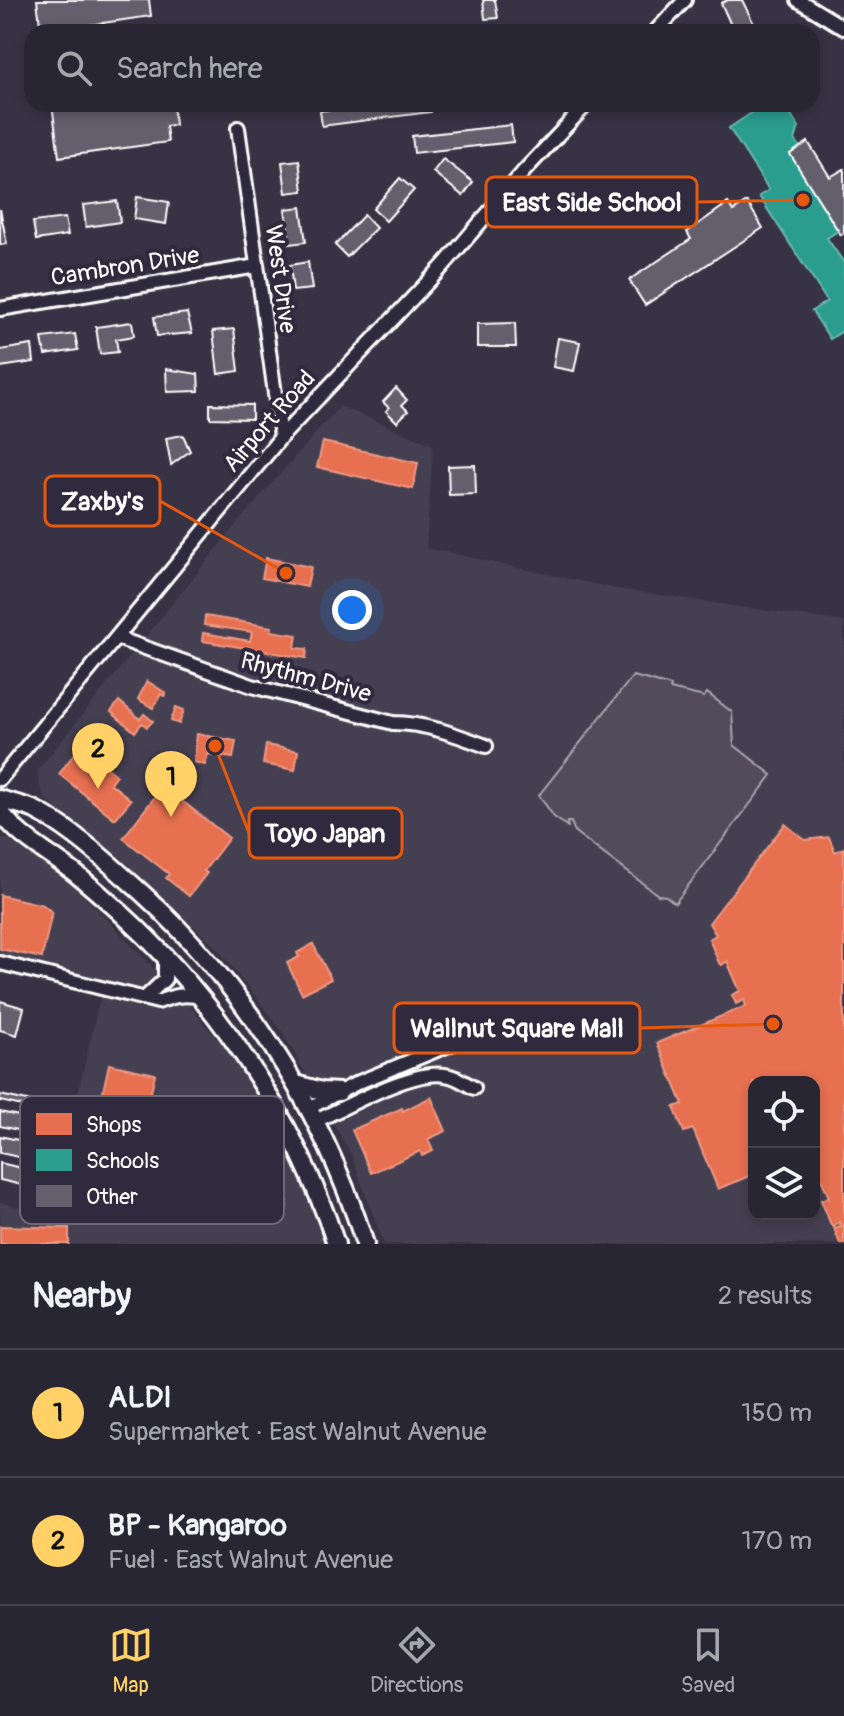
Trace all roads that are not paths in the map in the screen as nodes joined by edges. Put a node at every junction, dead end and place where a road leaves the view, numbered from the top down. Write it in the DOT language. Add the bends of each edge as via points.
graph roads {
  1 [pos="685,0"];
  2 [pos="798,0"];
  3 [pos="662,24"];
  4 [pos="844,28"];
  5 [pos="579,112"];
  6 [pos="238,128"];
  7 [pos="257,266"];
  8 [pos="0,309"];
  9 [pos="281,437"];
  10 [pos="117,638"];
  11 [pos="486,746"];
  12 [pos="0,779"];
  13 [pos="0,799"];
  14 [pos="0,811"];
  15 [pos="165,956"];
  16 [pos="0,963"];
  17 [pos="146,997"];
  18 [pos="201,997"];
  19 [pos="454,1043"];
  20 [pos="296,1084"];
  21 [pos="474,1088"];
  22 [pos="339,1092"];
  23 [pos="270,1096"];
  24 [pos="312,1115"];
  25 [pos="284,1122"];
  26 [pos="336,1244"];
  27 [pos="365,1244"];
  1 -- 3 [label="street"];
  2 -- 4 [label="street"];
  5 -- 9 [label="street, Airport Road"];
  6 -- 7 [label="street, West Drive"];
  7 -- 8 [label="street, Cambron Drive"];
  7 -- 9 [label="street, West Drive"];
  9 -- 10 [label="street, Airport Road"];
  10 -- 11 [label="street, Rhythm Drive" via="264,690"];
  10 -- 12 [label="street, Airport Road"];
  13 -- 20 [label="main road" via="35,810 145,895 221,976"];
  14 -- 15 [label="main road" via="16,833 66,866"];
  15 -- 17 [label="street" via="165,979"];
  15 -- 18 [label="main road"];
  16 -- 17 [label="street"];
  17 -- 18 [label="street" via="158,1002 188,994"];
  18 -- 23 [label="main road"];
  19 -- 22 [label="street"];
  20 -- 22 [label="main road"];
  20 -- 24 [label="main road"];
  21 -- 24 [label="street" via="444,1074 422,1076"];
  22 -- 24 [label="street"];
  24 -- 27 [label="main road" via="353,1204"];
  25 -- 26 [label="main road"];
}
